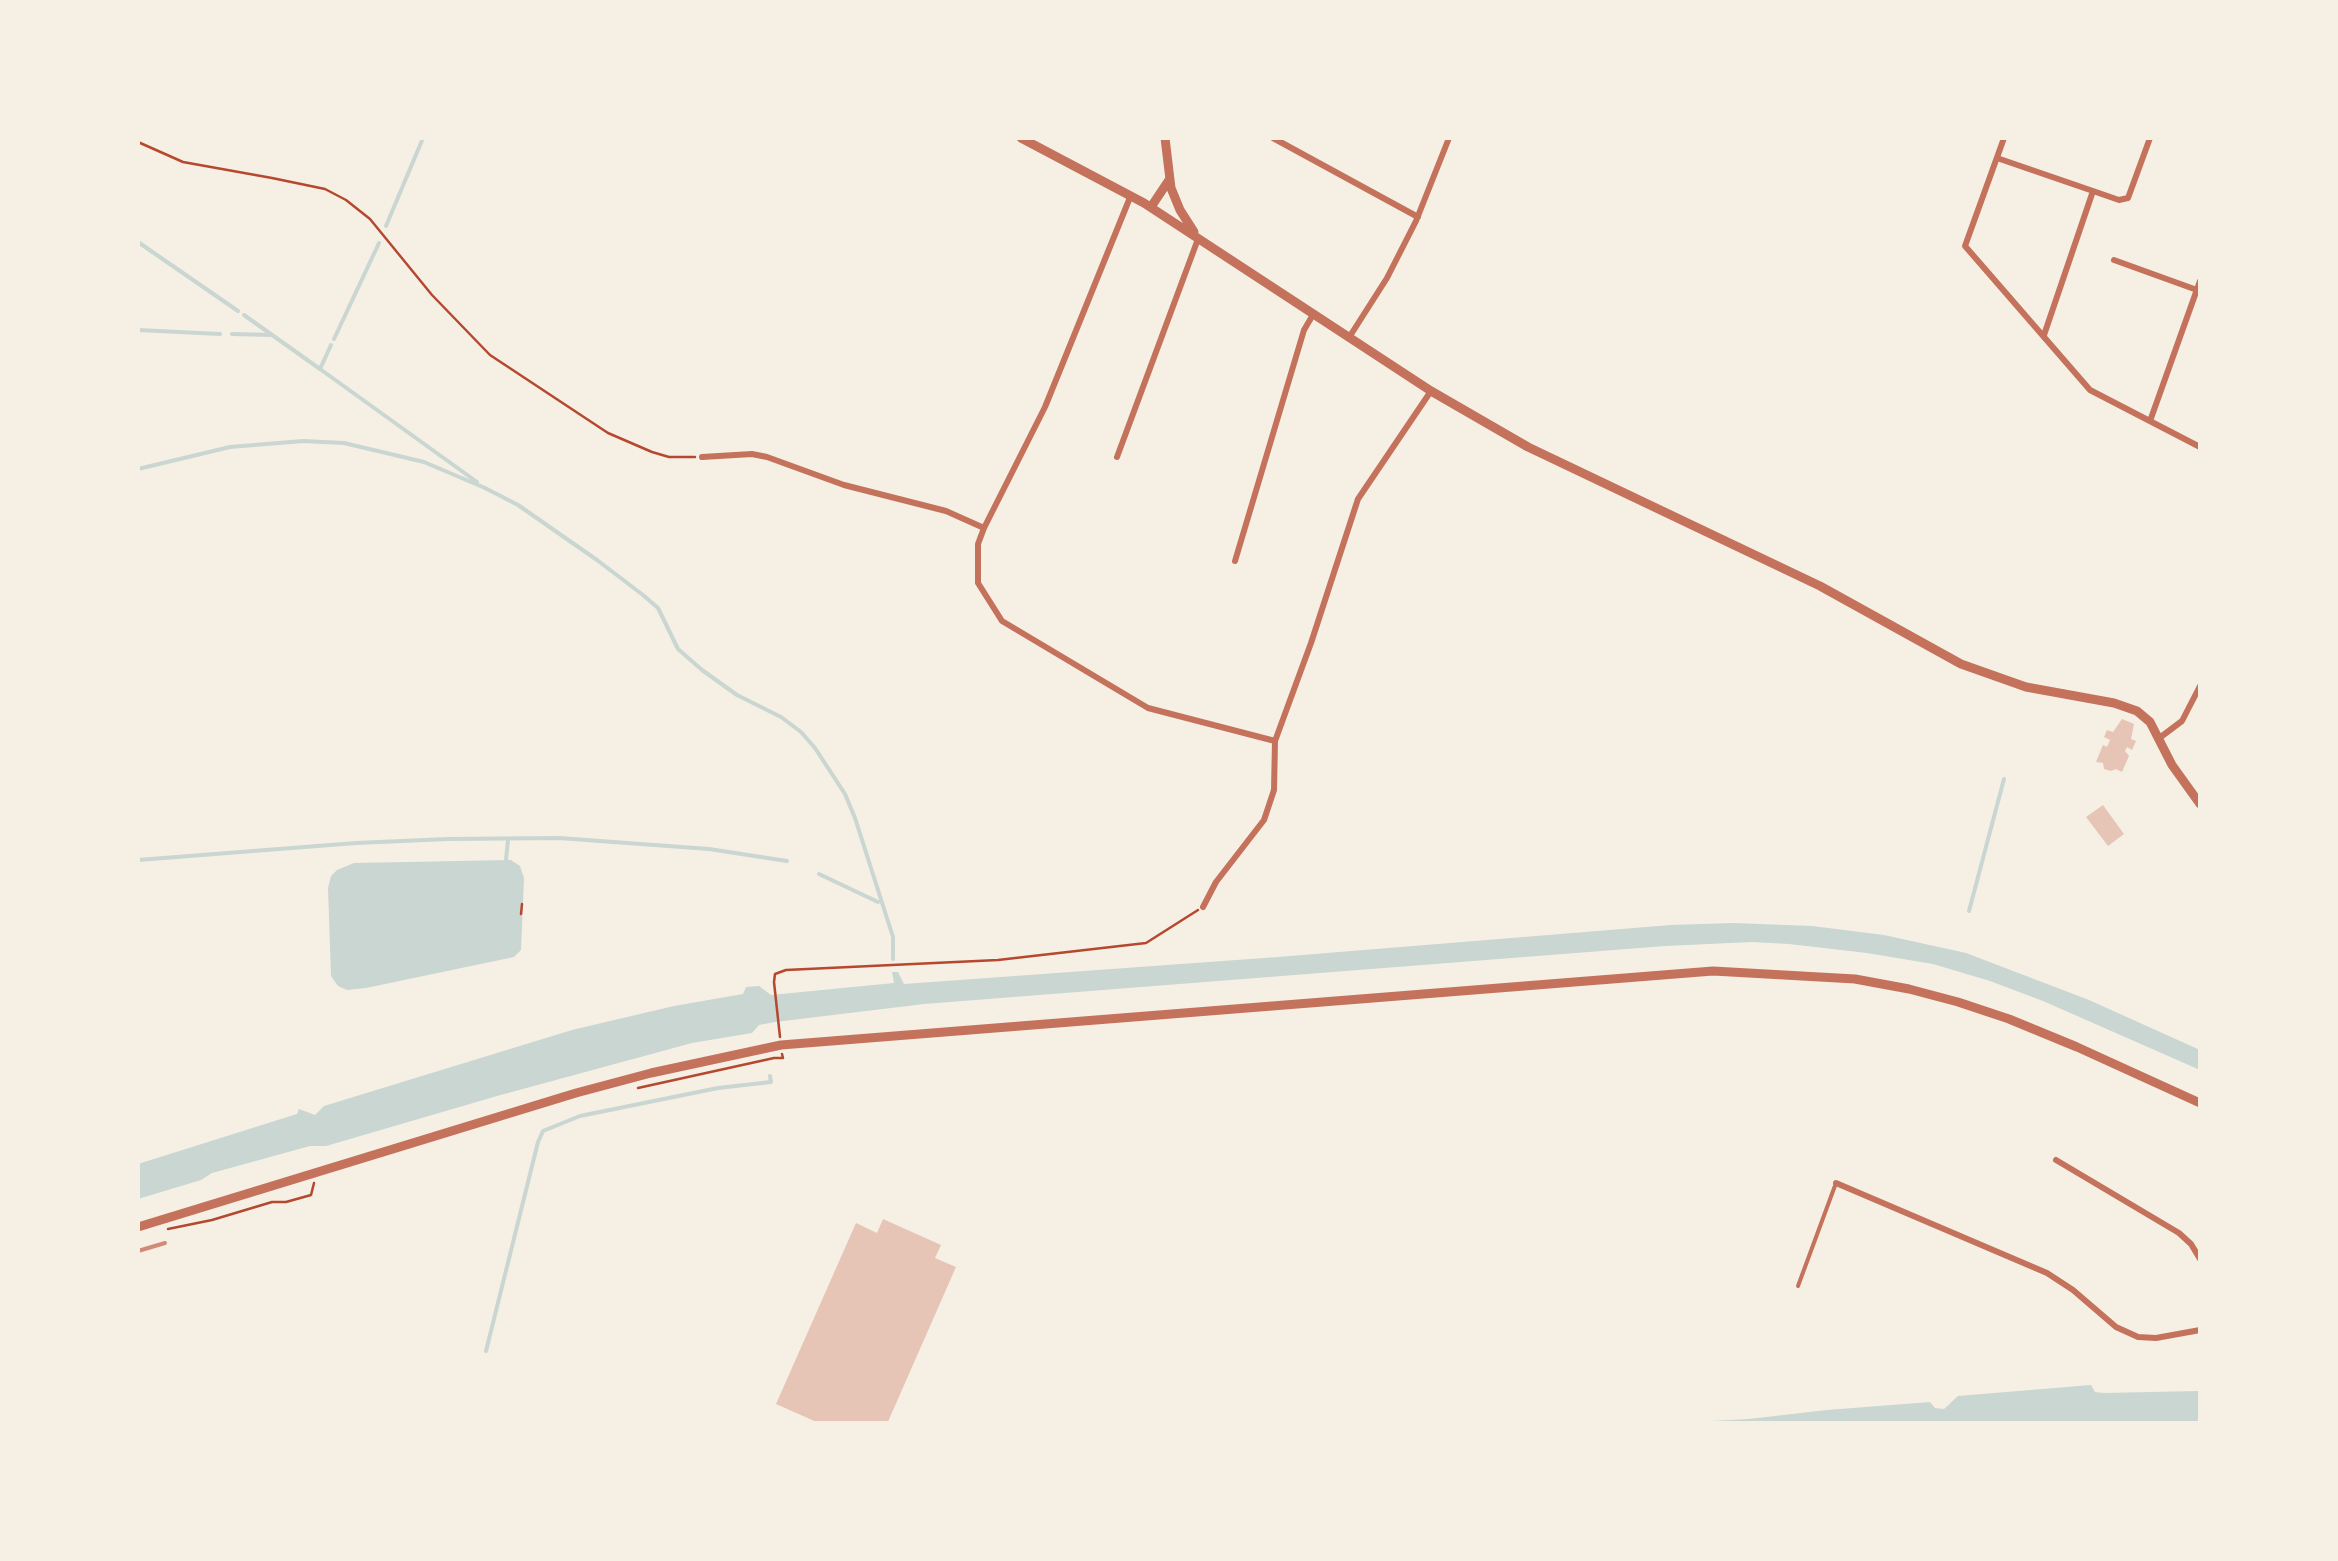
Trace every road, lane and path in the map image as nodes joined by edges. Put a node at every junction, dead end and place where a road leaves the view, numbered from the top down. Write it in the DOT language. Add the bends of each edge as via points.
graph roads {
  1 [pos="1021,138"];
  2 [pos="1165,138"];
  3 [pos="1273,138"];
  4 [pos="1449,138"];
  5 [pos="2004,138"];
  6 [pos="2150,138"];
  7 [pos="138,142"];
  8 [pos="1997,158"];
  9 [pos="1170,184"];
  10 [pos="2092,191"];
  11 [pos="1130,195"];
  12 [pos="1152,208"];
  13 [pos="1418,217"];
  14 [pos="1199,238"];
  15 [pos="2114,260"];
  16 [pos="2200,281"];
  17 [pos="2197,290"];
  18 [pos="1314,313"];
  19 [pos="1350,336"];
  20 [pos="2043,336"];
  21 [pos="1431,391"];
  22 [pos="2150,421"];
  23 [pos="2200,447"];
  24 [pos="702,456"];
  25 [pos="1118,457"];
  26 [pos="984,528"];
  27 [pos="1235,561"];
  28 [pos="2200,686"];
  29 [pos="2158,739"];
  30 [pos="1275,741"];
  31 [pos="2200,804"];
  32 [pos="1203,907"];
  33 [pos="522,909"];
  34 [pos="528,909"];
  35 [pos="780,1036"];
  36 [pos="783,1058"];
  37 [pos="634,1089"];
  38 [pos="2200,1103"];
  39 [pos="2056,1160"];
  40 [pos="316,1180"];
  41 [pos="1836,1183"];
  42 [pos="138,1227"];
  43 [pos="161,1230"];
  44 [pos="2200,1258"];
  45 [pos="1798,1286"];
  46 [pos="2200,1330"];
  1 -- 11 [label="street"];
  2 -- 9 [label="street"];
  3 -- 13 [label="street"];
  4 -- 13 [label="street"];
  5 -- 8 [label="street"];
  6 -- 10 [label="street" via="2128,198"];
  7 -- 24 [label="path" via="183,162 346,200 490,355 608,433 670,457"];
  8 -- 10 [label="street"];
  8 -- 20 [label="street" via="1965,246"];
  9 -- 12 [label="street" via="1170,196"];
  9 -- 14 [label="street"];
  10 -- 20 [label="street"];
  11 -- 12 [label="street"];
  11 -- 26 [label="street" via="1045,407"];
  12 -- 14 [label="street"];
  13 -- 19 [label="street"];
  14 -- 18 [label="street"];
  14 -- 25 [label="street"];
  15 -- 17 [label="street"];
  16 -- 17 [label="street"];
  17 -- 22 [label="street"];
  18 -- 19 [label="street"];
  18 -- 27 [label="street"];
  19 -- 21 [label="street"];
  20 -- 22 [label="street" via="2090,390"];
  21 -- 29 [label="street" via="1528,446 1782,566 1961,664 2026,687 2128,707 2147,719"];
  21 -- 30 [label="street" via="1358,499"];
  22 -- 23 [label="street"];
  24 -- 26 [label="street" via="767,457 946,510"];
  26 -- 30 [label="street" via="978,583 1002,621 1148,708"];
  28 -- 29 [label="street" via="2182,720"];
  29 -- 31 [label="street"];
  30 -- 32 [label="street" via="1274,790 1264,820"];
  32 -- 35 [label="path" via="1146,943 998,960 786,970 775,974"];
  33 -- 34 [label="path"];
  36 -- 37 [label="path"];
  38 -- 42 [label="street" via="2009,1019 1942,998 1855,979 1713,970 782,1045 576,1094"];
  39 -- 44 [label="street" via="2179,1233"];
  40 -- 43 [label="path" via="313,1194"];
  41 -- 45 [label="lane"];
  41 -- 46 [label="street" via="2047,1273 2138,1337"];
}
